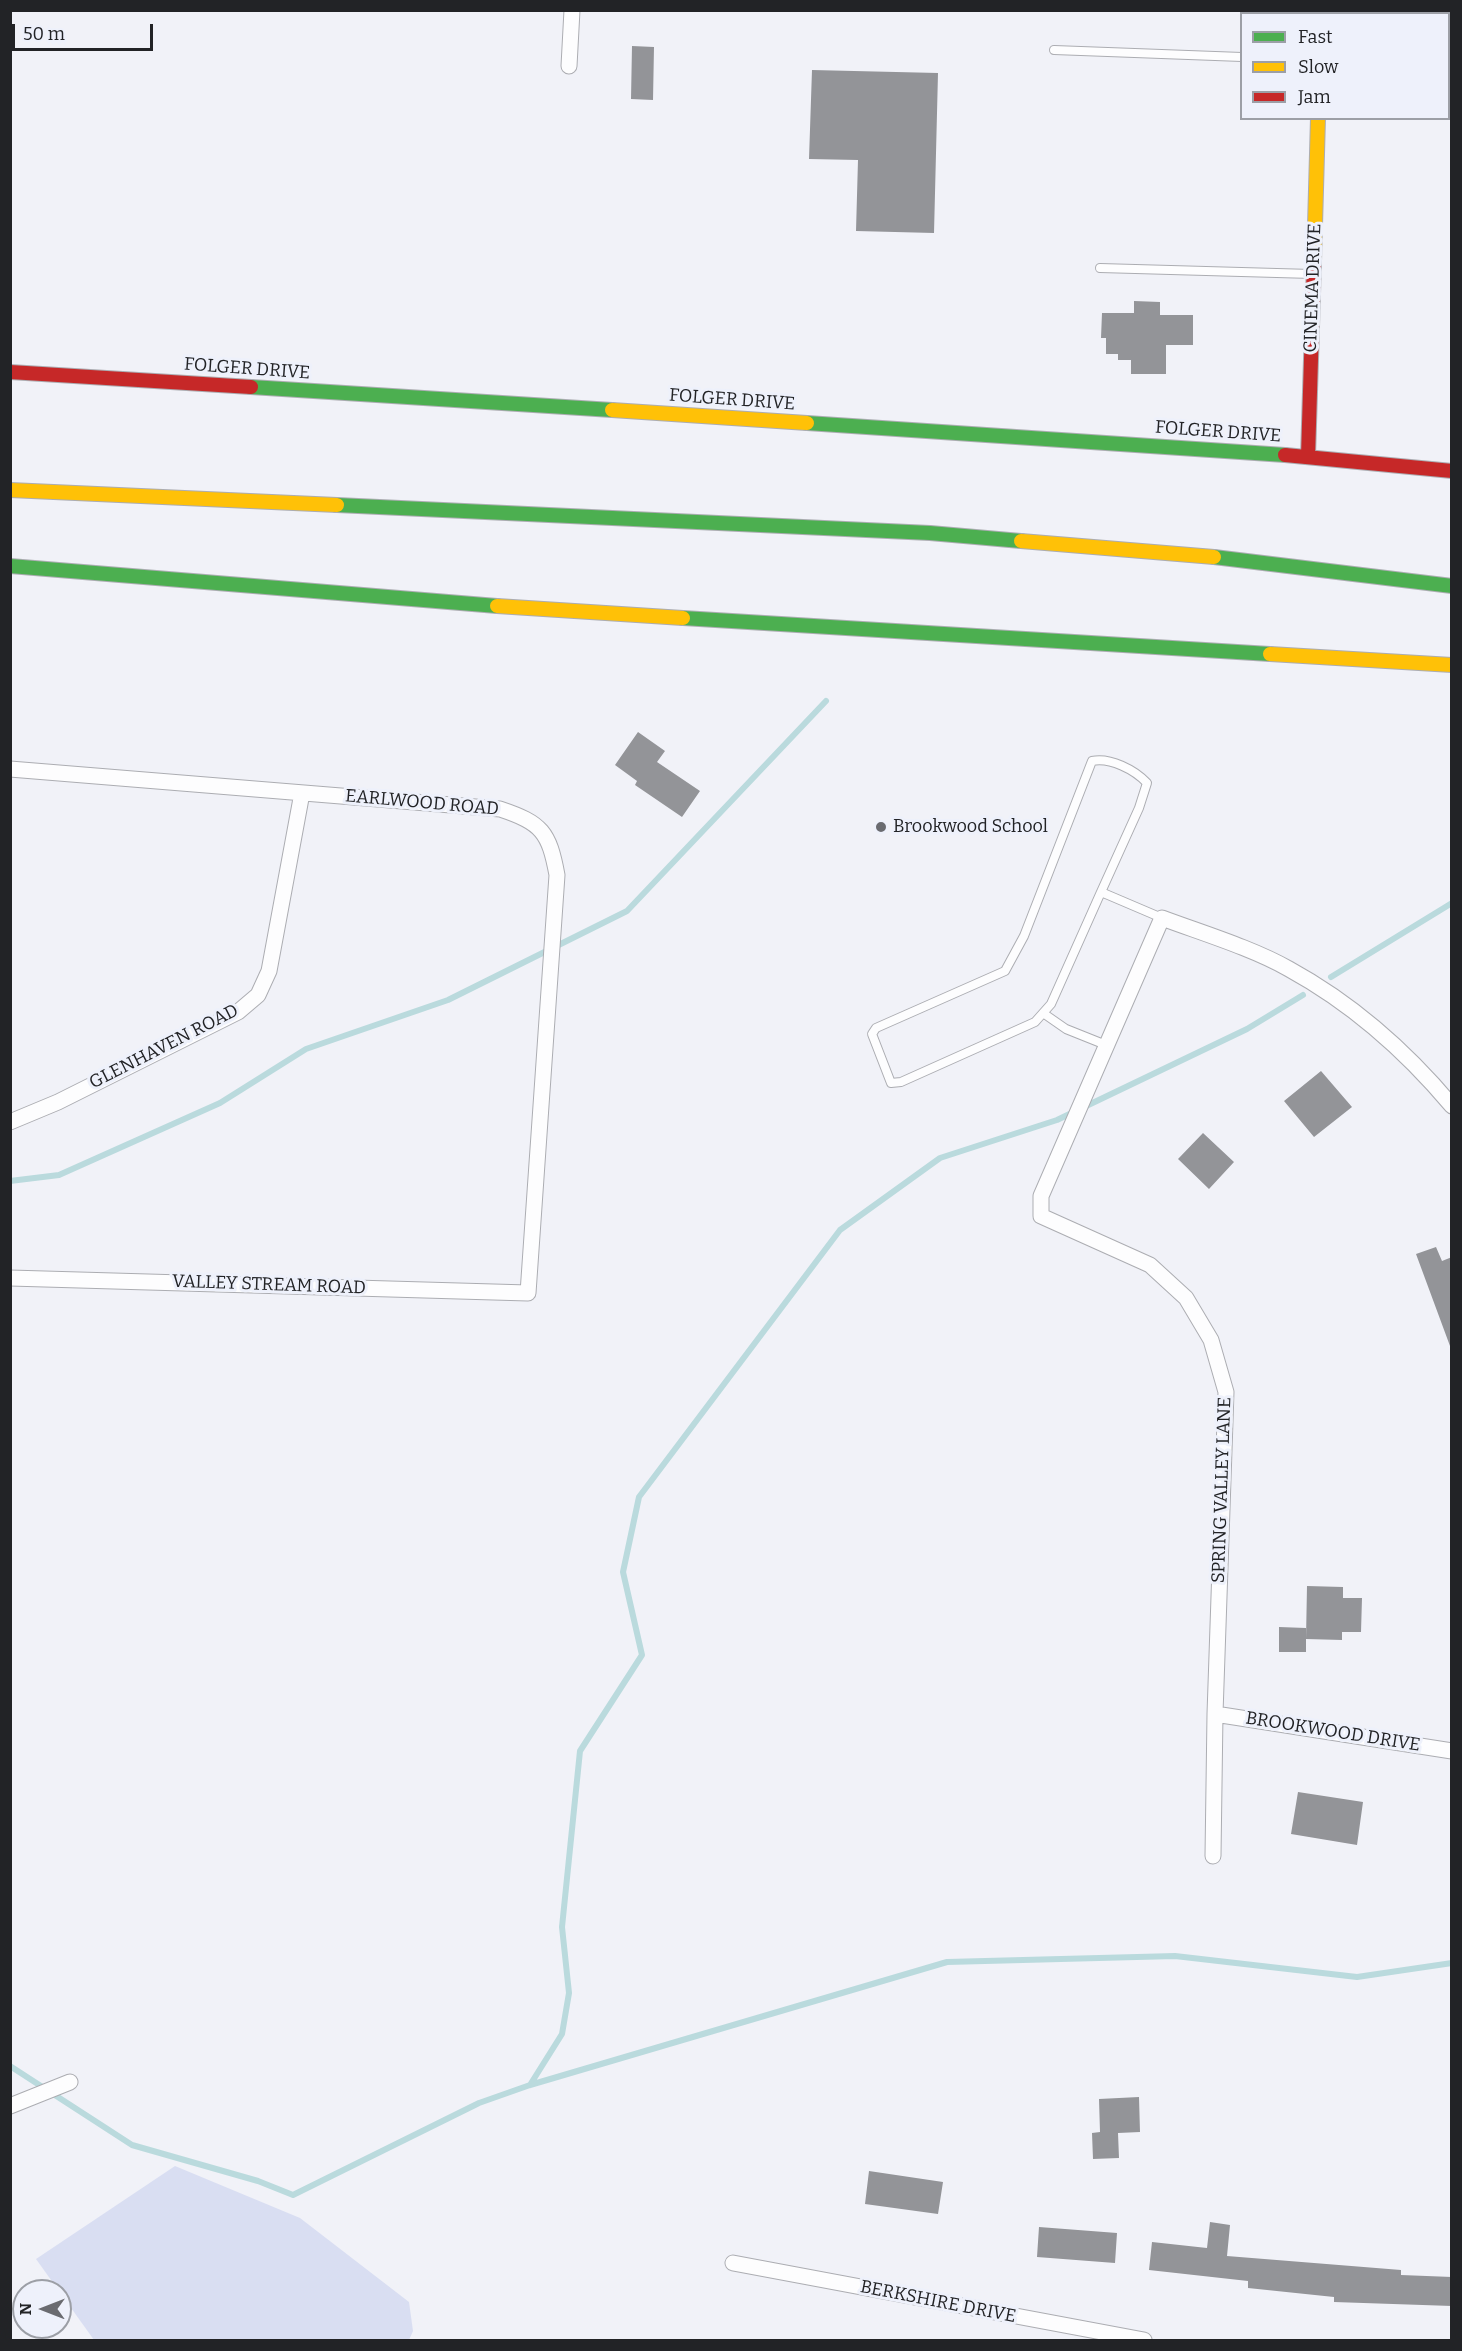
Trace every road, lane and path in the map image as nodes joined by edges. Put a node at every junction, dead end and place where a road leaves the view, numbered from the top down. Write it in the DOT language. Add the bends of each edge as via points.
graph roads {
  1 [pos="572,10"];
  2 [pos="1054,50"];
  3 [pos="1240,57"];
  4 [pos="569,66"];
  5 [pos="1318,120"];
  6 [pos="1100,268"];
  7 [pos="1313,274"];
  8 [pos="10,372"];
  9 [pos="1308,457"];
  10 [pos="1452,471"];
  11 [pos="13,490"];
  12 [pos="10,566"];
  13 [pos="1452,586"];
  14 [pos="1452,665"];
  15 [pos="10,769"];
  16 [pos="302,793"];
  17 [pos="1101,892"];
  18 [pos="1162,918"];
  19 [pos="1043,1013"];
  20 [pos="1106,1045"];
  21 [pos="1452,1106"];
  22 [pos="10,1122"];
  23 [pos="10,1278"];
  24 [pos="528,1293"];
  25 [pos="1215,1714"];
  26 [pos="1452,1751"];
  27 [pos="1213,1856"];
  28 [pos="70,2082"];
  29 [pos="10,2106"];
  30 [pos="733,2263"];
  31 [pos="1144,2340"];
  1 -- 4 [label="street"];
  2 -- 3 [label="lane"];
  5 -- 7 [label="main road, CINEMA DRIVE"];
  6 -- 7 [label="lane"];
  7 -- 9 [label="main road, CINEMA DRIVE"];
  8 -- 9 [label="main road, FOLGER DRIVE"];
  9 -- 10 [label="main road, FOLGER DRIVE"];
  11 -- 13 [label="main road" via="930,533 1268,562"];
  12 -- 14 [label="main road" via="512,607"];
  15 -- 16 [label="street, EARLWOOD ROAD"];
  16 -- 22 [label="street, GLENHAVEN ROAD" via="268,971 258,995 237,1012"];
  16 -- 24 [label="street, EARLWOOD ROAD" via="500,808 531,819 551,844 557,875"];
  17 -- 18 [label="lane"];
  17 -- 19 [label="lane" via="1076,953"];
  17 -- 19 [label="lane" via="1147,783 1138,774 1102,759 1092,761 1024,936 1005,971 876,1028 872,1034 891,1083 901,1082 1035,1022"];
  18 -- 20 [label="street, SPRING VALLEY LANE"];
  18 -- 21 [label="street" via="1288,968 1357,1011 1418,1066"];
  19 -- 20 [label="lane" via="1066,1029"];
  20 -- 25 [label="street, SPRING VALLEY LANE" via="1041,1196 1041,1216 1150,1265 1186,1298 1211,1340 1226,1392"];
  23 -- 24 [label="street, VALLEY STREAM ROAD"];
  25 -- 26 [label="street, BROOKWOOD DRIVE"];
  25 -- 27 [label="street"];
  28 -- 29 [label="street"];
  30 -- 31 [label="street, BERKSHIRE DRIVE"];
}
